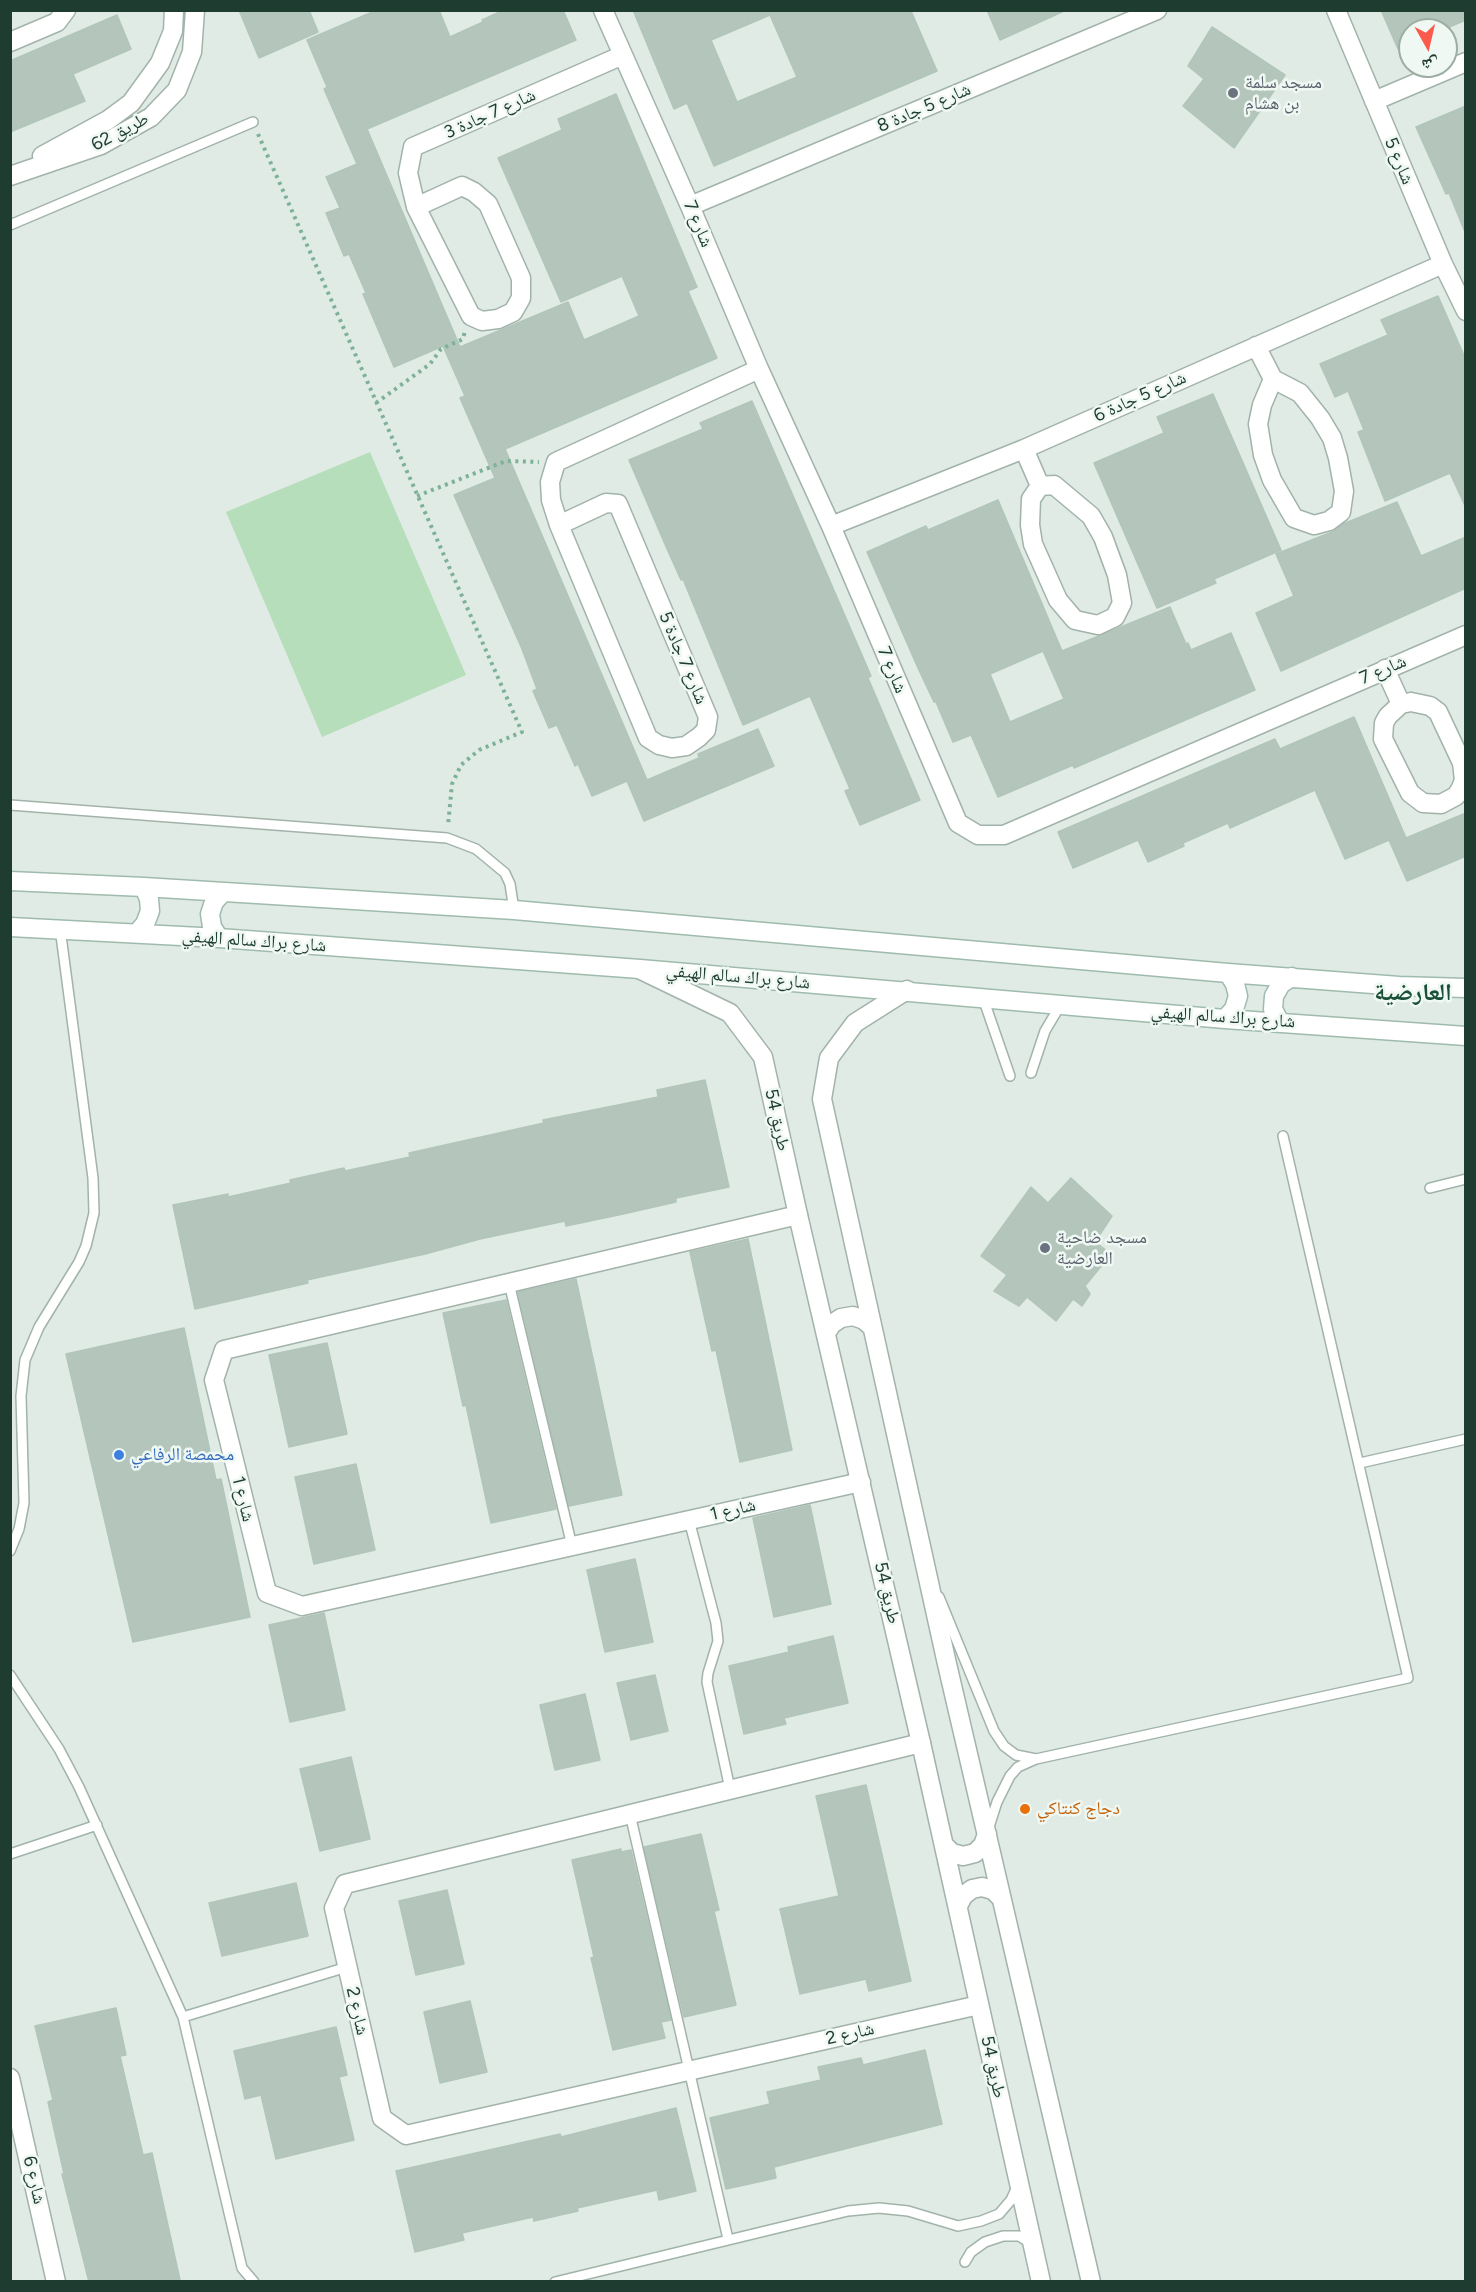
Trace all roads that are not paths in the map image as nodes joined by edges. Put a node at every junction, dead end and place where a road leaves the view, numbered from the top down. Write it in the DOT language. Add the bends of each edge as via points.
graph roads {
  1 [pos="66,10"];
  2 [pos="174,10"];
  3 [pos="195,10"];
  4 [pos="603,10"];
  5 [pos="1157,10"];
  6 [pos="1336,10"];
  7 [pos="10,42"];
  8 [pos="623,55"];
  9 [pos="1466,62"];
  10 [pos="1374,101"];
  11 [pos="253,122"];
  12 [pos="10,174"];
  13 [pos="690,206"];
  14 [pos="416,207"];
  15 [pos="11,223"];
  16 [pos="1443,264"];
  17 [pos="1466,311"];
  18 [pos="1256,346"];
  19 [pos="759,369"];
  20 [pos="1274,379"];
  21 [pos="1024,449"];
  22 [pos="1040,486"];
  23 [pos="559,525"];
  24 [pos="831,526"];
  25 [pos="1466,635"];
  26 [pos="1385,669"];
  27 [pos="1401,704"];
  28 [pos="10,805"];
  29 [pos="10,881"];
  30 [pos="144,887"];
  31 [pos="223,892"];
  32 [pos="514,910"];
  33 [pos="10,927"];
  34 [pos="60,928"];
  35 [pos="137,933"];
  36 [pos="219,938"];
  37 [pos="639,969"];
  38 [pos="1228,973"];
  39 [pos="1292,977"];
  40 [pos="1466,988"];
  41 [pos="907,990"];
  42 [pos="983,999"];
  43 [pos="1061,1004"];
  44 [pos="1225,1018"];
  45 [pos="1279,1021"];
  46 [pos="1466,1036"];
  47 [pos="1031,1073"];
  48 [pos="1010,1076"];
  49 [pos="1282,1136"];
  50 [pos="1466,1179"];
  51 [pos="1430,1188"];
  52 [pos="798,1215"];
  53 [pos="509,1283"];
  54 [pos="872,1327"];
  55 [pos="826,1333"];
  56 [pos="1466,1439"];
  57 [pos="1360,1463"];
  58 [pos="861,1482"];
  59 [pos="689,1520"];
  60 [pos="572,1546"];
  61 [pos="10,1551"];
  62 [pos="922,1553"];
  63 [pos="10,1675"];
  64 [pos="921,1743"];
  65 [pos="1036,1759"];
  66 [pos="730,1790"];
  67 [pos="630,1814"];
  68 [pos="97,1825"];
  69 [pos="987,1834"];
  70 [pos="944,1845"];
  71 [pos="10,1854"];
  72 [pos="1001,1898"];
  73 [pos="958,1906"];
  74 [pos="347,1967"];
  75 [pos="979,2005"];
  76 [pos="183,2017"];
  77 [pos="689,2071"];
  78 [pos="10,2078"];
  79 [pos="1019,2183"];
  80 [pos="728,2239"];
  81 [pos="1033,2244"];
  82 [pos="965,2262"];
  83 [pos="56,2282"];
  84 [pos="254,2282"];
  85 [pos="555,2282"];
  86 [pos="1041,2282"];
  87 [pos="1091,2282"];
  1 -- 7 [label="street" via="57,21"];
  2 -- 12 [label="street, طريق 62" via="173,32 160,63 131,103"];
  3 -- 12 [label="street, طريق 62" via="192,52 177,90 151,117 101,145"];
  4 -- 8 [label="street, شارع 7"];
  5 -- 13 [label="street, شارع 5 جادة 8"];
  6 -- 10 [label="street, شارع 5"];
  8 -- 13 [label="street, شارع 7"];
  8 -- 14 [label="street, شارع 7 جادة 3" via="413,147 408,173"];
  9 -- 10 [label="street"];
  10 -- 16 [label="street, شارع 5"];
  11 -- 15 [label="lane"];
  13 -- 19 [label="street, شارع 7"];
  14 -- 14 [label="street, شارع 7 جادة 3" via="462,186 488,204 521,278 521,298 513,312 482,321 471,316"];
  16 -- 17 [label="street, شارع 5"];
  16 -- 18 [label="street, شارع 5 جادة 6"];
  18 -- 20 [label="street"];
  18 -- 21 [label="street, شارع 5 جادة 6"];
  19 -- 23 [label="street, شارع 7 جادة 5" via="556,462 550,482"];
  19 -- 24 [label="street, شارع 7"];
  20 -- 20 [label="street" via="1258,424 1272,480 1294,518 1314,525 1329,521 1341,512 1344,491 1332,438 1300,393"];
  21 -- 22 [label="street"];
  21 -- 24 [label="street, شارع 5 جادة 6"];
  22 -- 22 [label="street" via="1032,499 1030,525 1033,544 1058,600 1075,620 1098,625 1115,617 1122,603 1117,575 1091,516 1054,485"];
  23 -- 23 [label="street, شارع 7 جادة 5" via="648,738 659,746 686,746 706,730 708,717 618,504 606,503"];
  24 -- 26 [label="street, شارع 7" via="958,822 978,835 1005,835"];
  25 -- 26 [label="street, شارع 7"];
  26 -- 27 [label="street"];
  27 -- 27 [label="street" via="1421,702 1438,712 1464,771 1461,788 1449,801 1432,805 1416,799 1383,739 1384,723"];
  28 -- 32 [label="lane" via="447,838 476,849 505,873"];
  29 -- 30 [label="street"];
  30 -- 31 [label="street"];
  30 -- 35 [label="street" via="150,912"];
  31 -- 32 [label="street"];
  31 -- 36 [label="street" via="210,914"];
  32 -- 38 [label="street"];
  33 -- 34 [label="street, شارع براك سالم الهيفي"];
  34 -- 35 [label="street, شارع براك سالم الهيفي"];
  34 -- 61 [label="lane" via="93,1178 93,1213 79,1262 39,1327 25,1360 21,1396 24,1503"];
  35 -- 36 [label="street, شارع براك سالم الهيفي"];
  36 -- 37 [label="street, شارع براك سالم الهيفي"];
  37 -- 41 [label="street, شارع براك سالم الهيفي"];
  37 -- 52 [label="street, طريق 54" via="730,1013 763,1057"];
  38 -- 39 [label="street"];
  38 -- 44 [label="street" via="1238,996 1234,1009"];
  39 -- 40 [label="street"];
  39 -- 45 [label="street" via="1281,984 1274,996 1273,1010"];
  41 -- 42 [label="street, شارع براك سالم الهيفي"];
  41 -- 54 [label="street" via="855,1023 830,1058 822,1099"];
  42 -- 43 [label="street, شارع براك سالم الهيفي"];
  42 -- 48 [label="lane"];
  43 -- 44 [label="street, شارع براك سالم الهيفي"];
  43 -- 47 [label="lane" via="1045,1031"];
  44 -- 45 [label="street, شارع براك سالم الهيفي"];
  45 -- 46 [label="street, شارع براك سالم الهيفي"];
  49 -- 57 [label="lane"];
  50 -- 51 [label="lane"];
  52 -- 53 [label="street, شارع 1"];
  52 -- 55 [label="street, طريق 54"];
  53 -- 60 [label="lane"];
  53 -- 60 [label="street, شارع 1" via="224,1350 214,1380 267,1593 302,1606"];
  54 -- 55 [label="street" via="853,1316 832,1324"];
  54 -- 62 [label="street"];
  55 -- 58 [label="street, طريق 54"];
  56 -- 57 [label="lane"];
  57 -- 65 [label="lane" via="1408,1678"];
  58 -- 59 [label="street, شارع 1"];
  58 -- 64 [label="street, طريق 54"];
  59 -- 60 [label="street, شارع 1"];
  59 -- 66 [label="lane" via="716,1623 718,1641 707,1682"];
  62 -- 65 [label="lane" via="994,1731 1016,1755"];
  62 -- 69 [label="street"];
  63 -- 68 [label="lane" via="59,1749"];
  64 -- 66 [label="street, شارع 2"];
  64 -- 70 [label="street, طريق 54"];
  65 -- 69 [label="lane" via="1018,1767 1010,1776"];
  66 -- 67 [label="street, شارع 2"];
  67 -- 74 [label="street, شارع 2" via="345,1884 333,1908"];
  67 -- 77 [label="lane"];
  68 -- 71 [label="lane"];
  68 -- 76 [label="lane"];
  69 -- 70 [label="street" via="975,1853 963,1856"];
  69 -- 72 [label="street"];
  70 -- 73 [label="street, طريق 54"];
  72 -- 73 [label="street" via="982,1887 963,1896"];
  72 -- 87 [label="street"];
  73 -- 75 [label="street, طريق 54"];
  74 -- 76 [label="lane"];
  74 -- 77 [label="street, شارع 2" via="382,2118 406,2135"];
  75 -- 77 [label="street, شارع 2"];
  75 -- 79 [label="street, طريق 54"];
  76 -- 84 [label="lane" via="242,2268"];
  77 -- 80 [label="lane"];
  78 -- 83 [label="street, شارع 6"];
  79 -- 80 [label="lane" via="999,2214 958,2226 908,2211 879,2208 848,2211"];
  79 -- 81 [label="street, طريق 54"];
  80 -- 85 [label="lane"];
  81 -- 82 [label="lane" via="1020,2236 1003,2236 985,2242"];
  81 -- 86 [label="street, طريق 54"];
}
